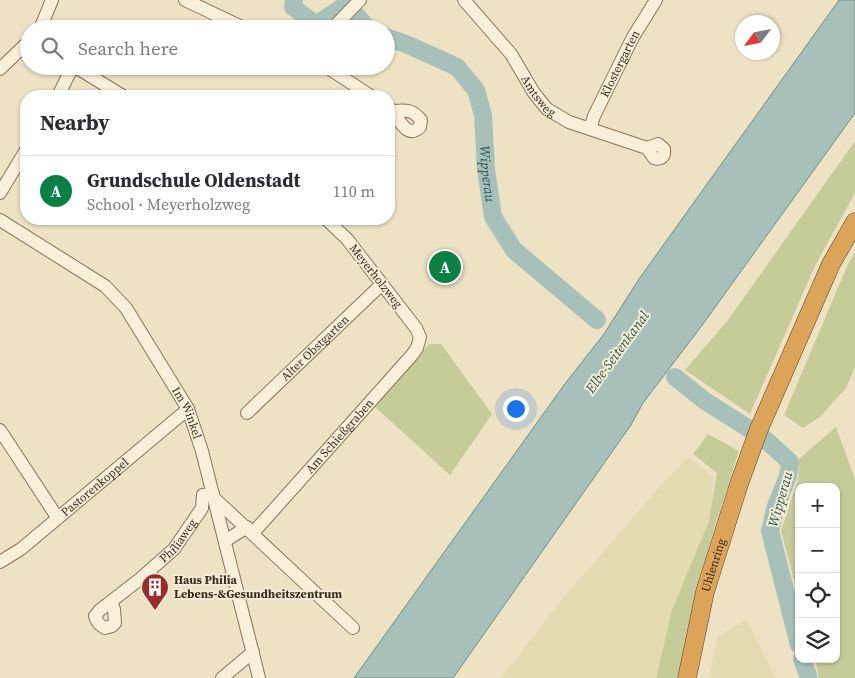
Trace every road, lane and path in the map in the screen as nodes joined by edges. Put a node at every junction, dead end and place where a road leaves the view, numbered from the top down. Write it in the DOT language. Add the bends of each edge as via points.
graph roads {
  1 [pos="52,0"];
  2 [pos="185,0"];
  3 [pos="656,0"];
  4 [pos="359,1"];
  5 [pos="470,2"];
  6 [pos="44,20"];
  7 [pos="227,20"];
  8 [pos="340,20"];
  9 [pos="20,50"];
  10 [pos="0,69"];
  11 [pos="69,75"];
  12 [pos="89,75"];
  13 [pos="339,75"];
  14 [pos="61,90"];
  15 [pos="113,90"];
  16 [pos="362,90"];
  17 [pos="590,130"];
  18 [pos="647,148"];
  19 [pos="20,160"];
  20 [pos="0,193"];
  21 [pos="0,220"];
  22 [pos="855,222"];
  23 [pos="332,225"];
  24 [pos="382,284"];
  25 [pos="420,337"];
  26 [pos="188,409"];
  27 [pos="247,413"];
  28 [pos="0,430"];
  29 [pos="214,496"];
  30 [pos="57,517"];
  31 [pos="250,530"];
  32 [pos="224,541"];
  33 [pos="0,562"];
  34 [pos="111,602"];
  35 [pos="353,628"];
  36 [pos="253,652"];
  37 [pos="222,678"];
  38 [pos="259,678"];
  39 [pos="687,678"];
  1 -- 6 [label="street"];
  2 -- 7 [label="street"];
  3 -- 17 [label="street, Klostergarten" via="633,37"];
  4 -- 8 [label="street"];
  5 -- 17 [label="street, Amtsweg" via="511,54 547,109"];
  9 -- 10 [label="street"];
  11 -- 14 [label="street"];
  12 -- 15 [label="street"];
  13 -- 16 [label="street"];
  17 -- 18 [label="street, Amtsweg"];
  19 -- 20 [label="street"];
  21 -- 26 [label="street, Im Winkel" via="105,286 117,297"];
  22 -- 39 [label="highway, Uhlenring" via="831,264 749,455 705,592"];
  23 -- 24 [label="street, Meyerholzweg"];
  24 -- 25 [label="street, Meyerholzweg"];
  24 -- 27 [label="street, Alter Obstgarten"];
  25 -- 31 [label="street, Am Schießgraben" via="412,355"];
  26 -- 29 [label="street, Im Winkel"];
  26 -- 30 [label="street, Pastorenkoppel"];
  28 -- 30 [label="street"];
  29 -- 31 [label="street"];
  29 -- 32 [label="street, Im Winkel"];
  29 -- 34 [label="street, Philiaweg" via="203,495 202,508 174,549"];
  30 -- 33 [label="street, Pastorenkoppel" via="21,549"];
  31 -- 32 [label="street, Am Schießgraben"];
  31 -- 35 [label="street"];
  32 -- 36 [label="street, Im Winkel"];
  36 -- 37 [label="street"];
  36 -- 38 [label="street, Im Winkel"];
}
